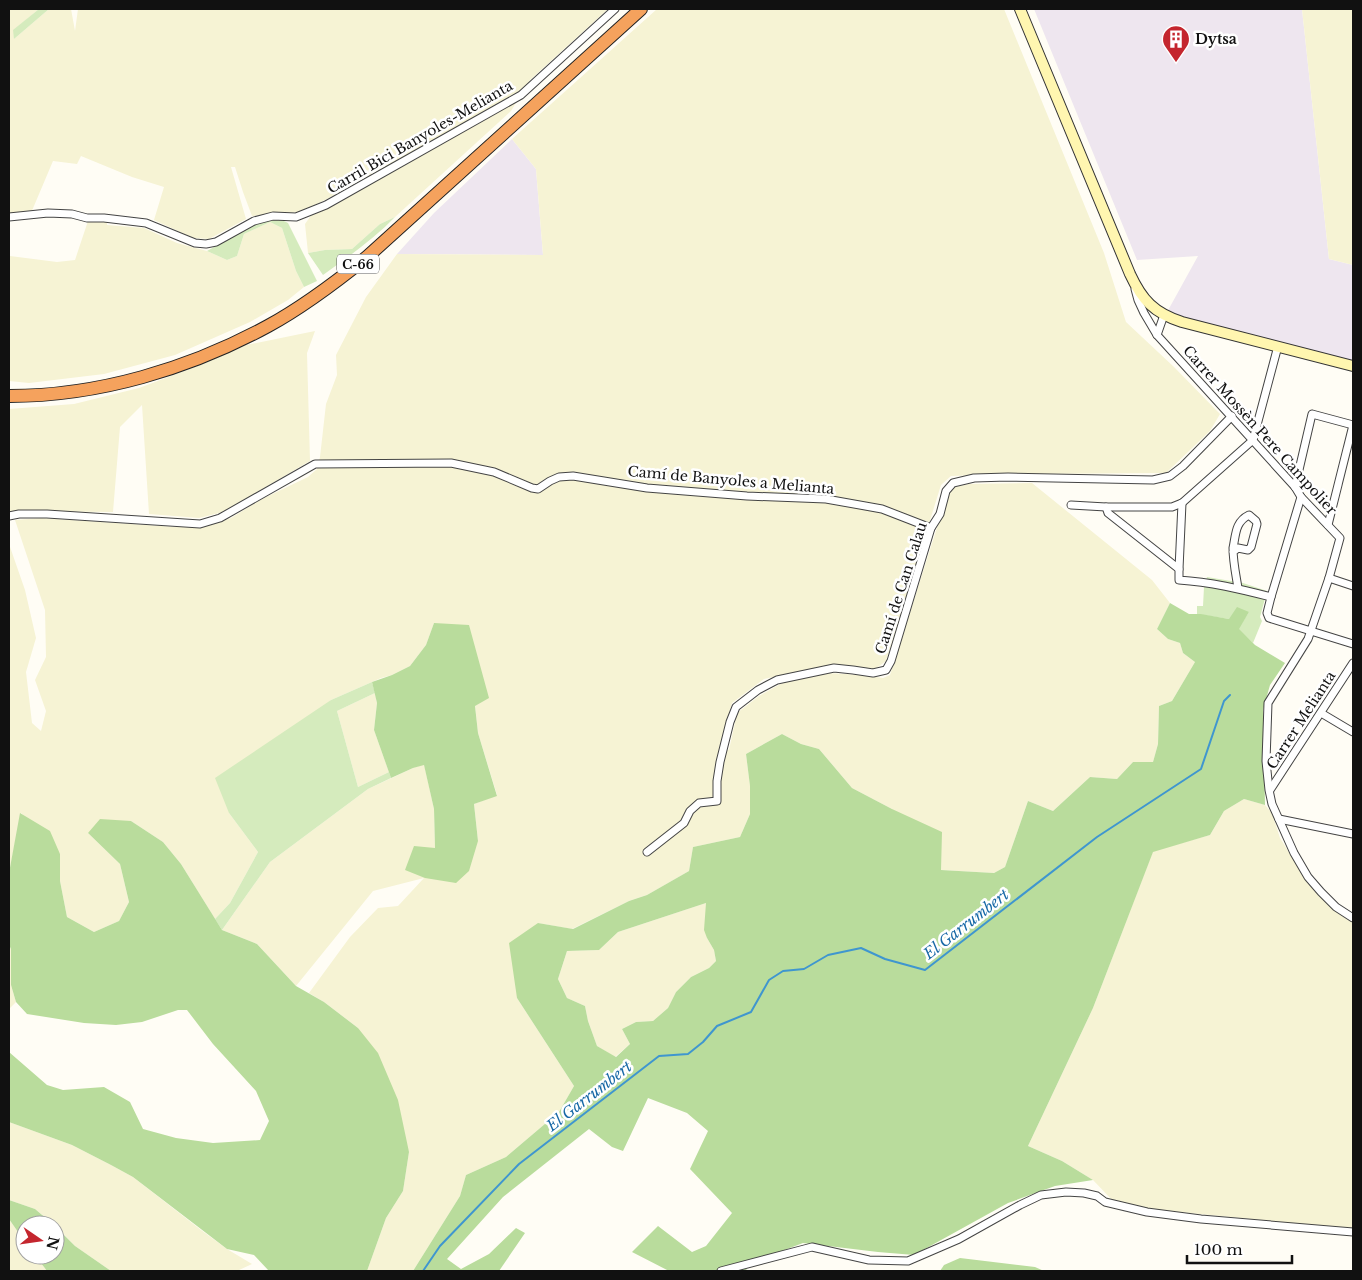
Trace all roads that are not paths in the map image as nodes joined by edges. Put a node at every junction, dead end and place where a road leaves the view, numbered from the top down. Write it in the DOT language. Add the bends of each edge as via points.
graph roads {
  1 [pos="615,9"];
  2 [pos="632,9"];
  3 [pos="641,9"];
  4 [pos="1020,9"];
  5 [pos="9,217"];
  6 [pos="1133,281"];
  7 [pos="1154,309"];
  8 [pos="1164,314"];
  9 [pos="1146,317"];
  10 [pos="1157,335"];
  11 [pos="1278,346"];
  12 [pos="1353,366"];
  13 [pos="9,388"];
  14 [pos="9,396"];
  15 [pos="1232,416"];
  16 [pos="1353,425"];
  17 [pos="1253,440"];
  18 [pos="1295,487"];
  19 [pos="1301,497"];
  20 [pos="1182,503"];
  21 [pos="1071,505"];
  22 [pos="1106,507"];
  23 [pos="9,516"];
  24 [pos="1328,525"];
  25 [pos="931,528"];
  26 [pos="1233,552"];
  27 [pos="1179,569"];
  28 [pos="1329,578"];
  29 [pos="1353,586"];
  30 [pos="1238,588"];
  31 [pos="1270,597"];
  32 [pos="1312,631"];
  33 [pos="1353,644"];
  34 [pos="1353,663"];
  35 [pos="1321,712"];
  36 [pos="1353,732"];
  37 [pos="1269,790"];
  38 [pos="1279,818"];
  39 [pos="1353,834"];
  40 [pos="648,852"];
  41 [pos="1353,918"];
  42 [pos="1353,1232"];
  43 [pos="721,1271"];
  1 -- 5 [label="street, Carril Bici Banyoles-Melianta" via="521,95 326,205 296,218 273,216 254,221 216,242 206,244 195,243 146,224 104,218 48,213"];
  2 -- 13 [label="highway, C-66" via="364,252 273,316 200,352 133,373 88,382"];
  3 -- 14 [label="highway, C-66" via="374,251 269,326 224,348 154,373 66,393"];
  4 -- 6 [label="main road"];
  6 -- 7 [label="main road"];
  6 -- 9 [label="street, Carrer Mossèn Pere Campolier"];
  7 -- 8 [label="main road"];
  7 -- 9 [label="street"];
  8 -- 10 [label="street"];
  8 -- 11 [label="main road" via="1182,322"];
  9 -- 10 [label="street, Carrer Mossèn Pere Campolier"];
  10 -- 15 [label="street, Carrer Mossèn Pere Campolier"];
  11 -- 12 [label="main road"];
  11 -- 17 [label="street"];
  15 -- 17 [label="street, Carrer Mossèn Pere Campolier"];
  15 -- 25 [label="street, Camí de Can Calau" via="1170,476 1153,480 974,478 953,483 946,491 940,514"];
  16 -- 18 [label="street" via="1312,414"];
  16 -- 24 [label="street"];
  17 -- 18 [label="street, Carrer Mossèn Pere Campolier"];
  17 -- 20 [label="street"];
  18 -- 19 [label="street, Carrer Mossèn Pere Campolier"];
  19 -- 24 [label="street, Carrer Mossèn Pere Campolier"];
  19 -- 31 [label="street"];
  20 -- 22 [label="street" via="1172,507"];
  20 -- 27 [label="street"];
  21 -- 22 [label="street"];
  22 -- 27 [label="street" via="1108,513"];
  23 -- 25 [label="street, Camí de Banyoles a Melianta" via="47,514 200,524 220,518 314,464 451,463 494,472 538,489 559,477 573,476 647,488 826,499 882,509"];
  24 -- 28 [label="street, Carrer Mossèn Pere Campolier" via="1340,538"];
  25 -- 40 [label="street, Camí de Can Calau" via="886,670 873,673 834,668 777,680 758,690 736,707 730,722 720,762 717,801 699,803 684,823"];
  26 -- 26 [label="street" via="1238,524 1249,515 1257,524 1251,547 1248,550 1238,548"];
  26 -- 30 [label="street"];
  27 -- 30 [label="street" via="1179,580"];
  28 -- 29 [label="street"];
  28 -- 32 [label="street, Carrer Mossèn Pere Campolier"];
  30 -- 31 [label="street"];
  31 -- 32 [label="street" via="1269,618"];
  32 -- 33 [label="street"];
  32 -- 37 [label="street, Carrer Mossèn Pere Campolier" via="1268,703 1266,761"];
  34 -- 35 [label="street, Carrer Melianta"];
  35 -- 36 [label="street"];
  35 -- 37 [label="street, Carrer Melianta"];
  37 -- 38 [label="street, Carrer Mossèn Pere Campolier"];
  38 -- 39 [label="street"];
  38 -- 41 [label="street, Carrer Mossèn Pere Campolier" via="1308,877 1336,906"];
  42 -- 43 [label="street" via="1156,1213 1105,1202 1097,1196 1066,1192 1041,1195 959,1239 908,1261 869,1260 812,1247"];
}
